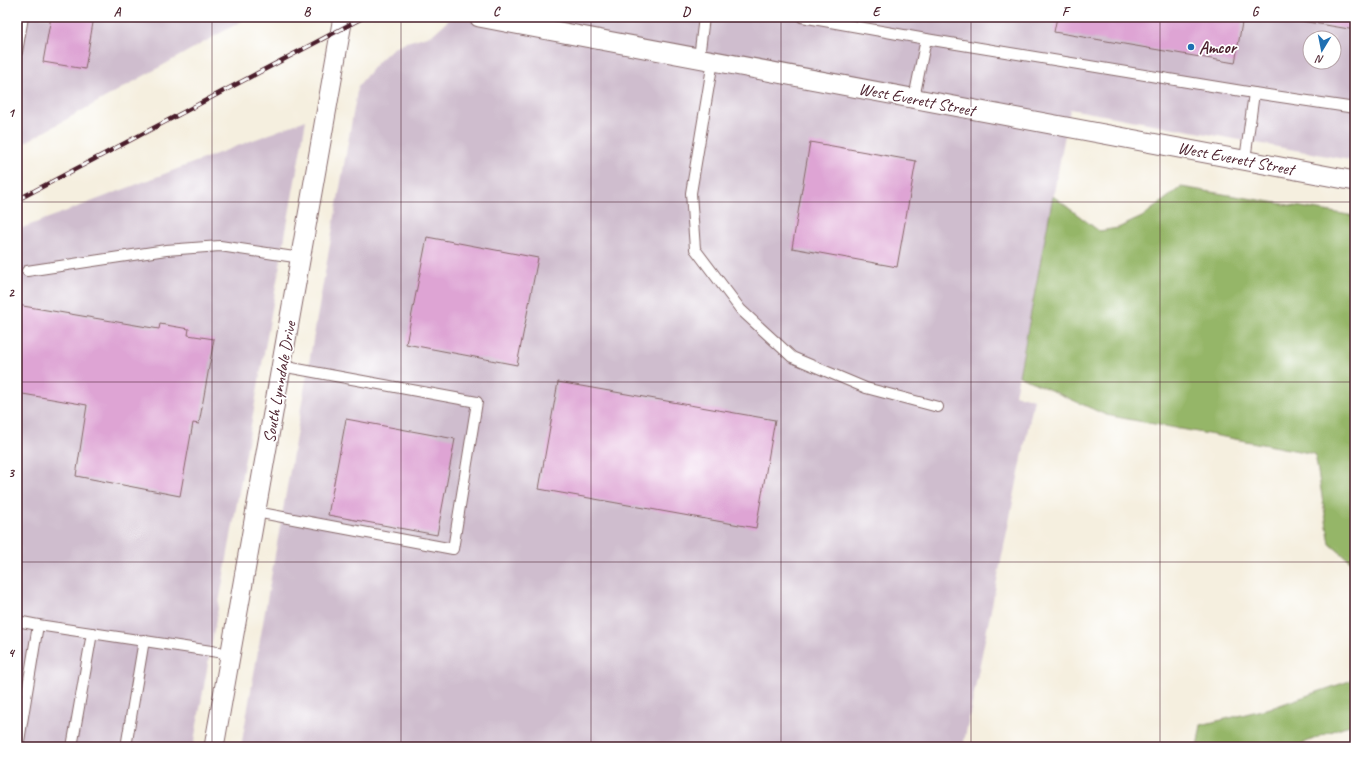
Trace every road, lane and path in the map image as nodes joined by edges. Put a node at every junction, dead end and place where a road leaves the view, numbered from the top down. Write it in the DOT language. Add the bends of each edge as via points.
graph roads {
  1 [pos="23,17"];
  2 [pos="343,17"];
  3 [pos="704,17"];
  4 [pos="802,17"];
  5 [pos="488,18"];
  6 [pos="926,39"];
  7 [pos="17,52"];
  8 [pos="706,59"];
  9 [pos="1254,93"];
  10 [pos="914,98"];
  11 [pos="1355,108"];
  12 [pos="1245,160"];
  13 [pos="1355,181"];
  14 [pos="301,258"];
  15 [pos="27,271"];
  16 [pos="281,366"];
  17 [pos="938,407"];
  18 [pos="256,512"];
  19 [pos="17,621"];
  20 [pos="38,625"];
  21 [pos="92,633"];
  22 [pos="144,640"];
  23 [pos="230,654"];
  24 [pos="18,747"];
  25 [pos="72,747"];
  26 [pos="126,747"];
  27 [pos="214,747"];
  1 -- 7 [label="lane"];
  2 -- 14 [label="street, South Lynndale Drive"];
  3 -- 8 [label="lane"];
  4 -- 6 [label="lane"];
  5 -- 8 [label="street, West Everett Street"];
  6 -- 9 [label="lane"];
  6 -- 10 [label="lane"];
  8 -- 10 [label="street, West Everett Street"];
  8 -- 17 [label="lane" via="691,193 695,249 741,310 792,358 866,388"];
  9 -- 11 [label="lane"];
  9 -- 12 [label="lane"];
  10 -- 12 [label="street, West Everett Street"];
  12 -- 13 [label="street, West Everett Street"];
  14 -- 15 [label="lane" via="220,246 166,250"];
  14 -- 16 [label="street, South Lynndale Drive"];
  16 -- 18 [label="street, South Lynndale Drive"];
  16 -- 18 [label="lane" via="477,402 453,549"];
  18 -- 23 [label="street, South Lynndale Drive"];
  19 -- 20 [label="lane"];
  20 -- 21 [label="lane"];
  20 -- 24 [label="lane"];
  21 -- 22 [label="lane"];
  21 -- 25 [label="lane"];
  22 -- 23 [label="lane"];
  22 -- 26 [label="lane"];
  23 -- 27 [label="street, South Lynndale Drive"];
}
